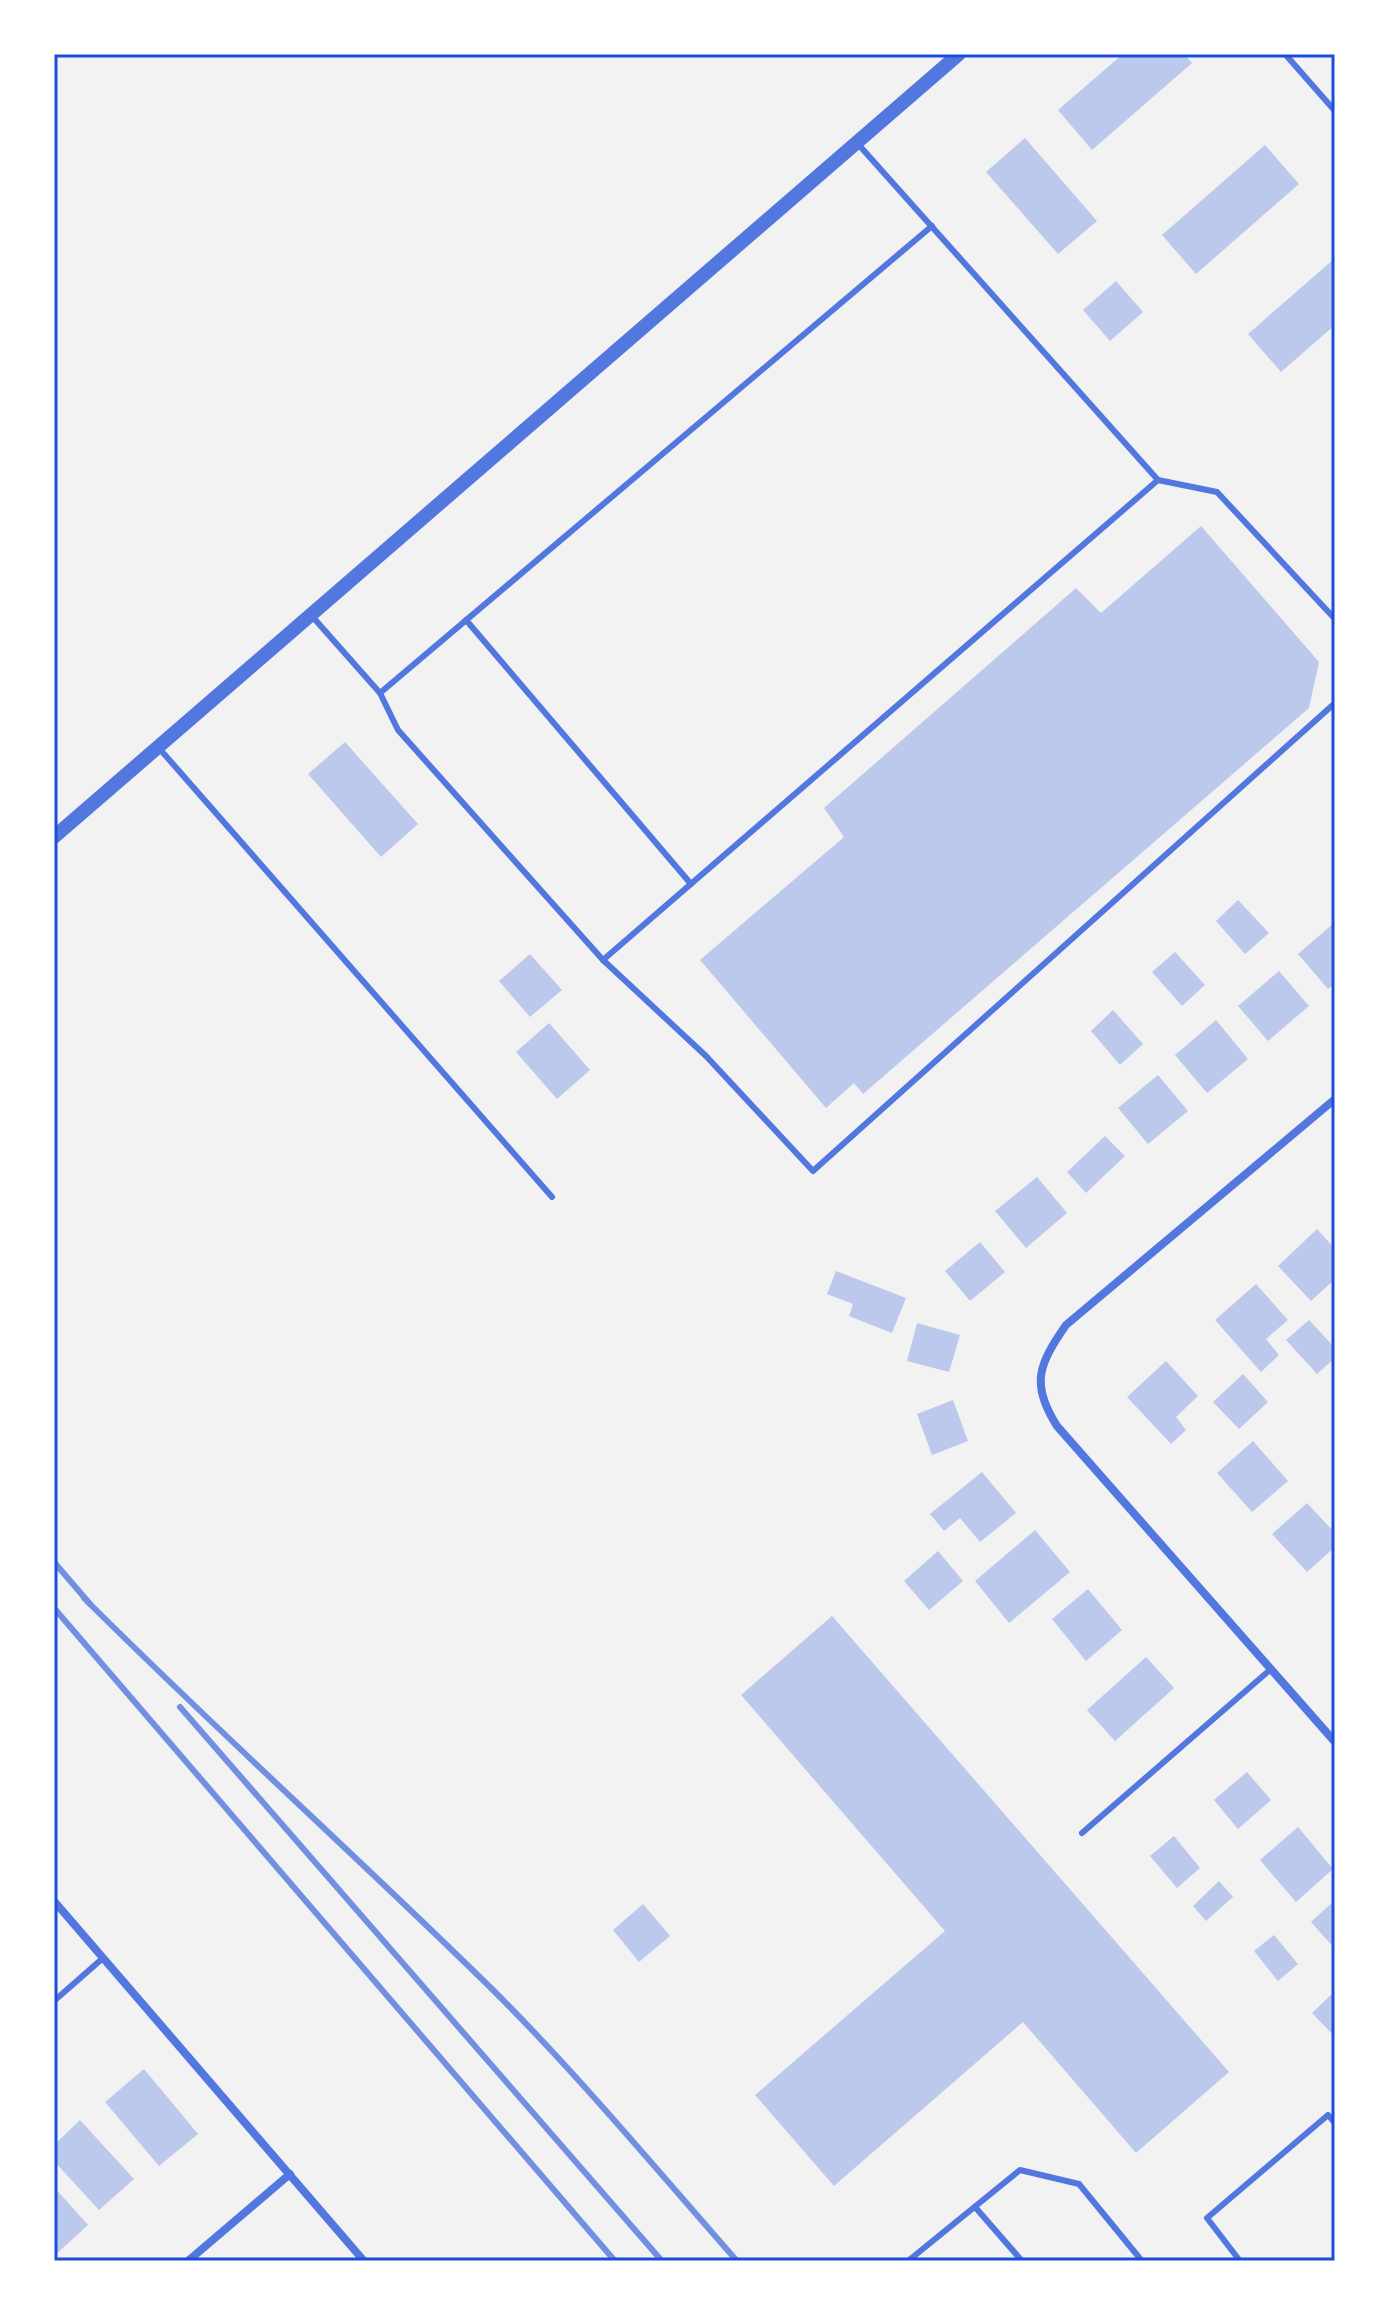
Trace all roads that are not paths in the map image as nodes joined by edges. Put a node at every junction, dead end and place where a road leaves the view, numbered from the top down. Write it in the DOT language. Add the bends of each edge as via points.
graph roads {
  1 [pos="959,54"];
  2 [pos="1285,54"];
  3 [pos="1335,111"];
  4 [pos="857,143"];
  5 [pos="932,226"];
  6 [pos="1158,480"];
  7 [pos="311,615"];
  8 [pos="1335,619"];
  9 [pos="466,620"];
  10 [pos="380,693"];
  11 [pos="1335,703"];
  12 [pos="158,747"];
  13 [pos="54,837"];
  14 [pos="691,884"];
  15 [pos="603,960"];
  16 [pos="1335,1099"];
  17 [pos="552,1197"];
  18 [pos="1271,1669"];
  19 [pos="1335,1742"];
  20 [pos="1082,1833"];
  21 [pos="54,1901"];
  22 [pos="103,1958"];
  23 [pos="54,2001"];
  24 [pos="1335,2123"];
  25 [pos="290,2174"];
  26 [pos="975,2207"];
  27 [pos="188,2261"];
  28 [pos="364,2261"];
  29 [pos="908,2261"];
  30 [pos="1022,2261"];
  31 [pos="1142,2261"];
  32 [pos="1240,2261"];
  1 -- 4 [label="street"];
  2 -- 3 [label="lane"];
  4 -- 5 [label="lane"];
  4 -- 7 [label="street"];
  5 -- 6 [label="lane"];
  5 -- 9 [label="lane"];
  6 -- 8 [label="lane" via="1217,492"];
  6 -- 14 [label="lane"];
  7 -- 10 [label="lane"];
  7 -- 12 [label="street"];
  9 -- 10 [label="lane"];
  9 -- 14 [label="lane"];
  10 -- 15 [label="lane" via="398,730"];
  11 -- 15 [label="lane" via="813,1171 706,1056"];
  12 -- 13 [label="street"];
  12 -- 17 [label="lane"];
  14 -- 15 [label="lane"];
  16 -- 18 [label="street" via="1066,1325 1049,1349 1039,1379 1043,1404 1057,1426"];
  18 -- 19 [label="street"];
  18 -- 20 [label="lane"];
  21 -- 22 [label="street"];
  22 -- 23 [label="lane"];
  22 -- 25 [label="street"];
  24 -- 32 [label="lane" via="1328,2115 1207,2218"];
  25 -- 27 [label="street"];
  25 -- 28 [label="street"];
  26 -- 29 [label="lane"];
  26 -- 30 [label="lane"];
  26 -- 31 [label="lane" via="1020,2170 1079,2184"];
}
